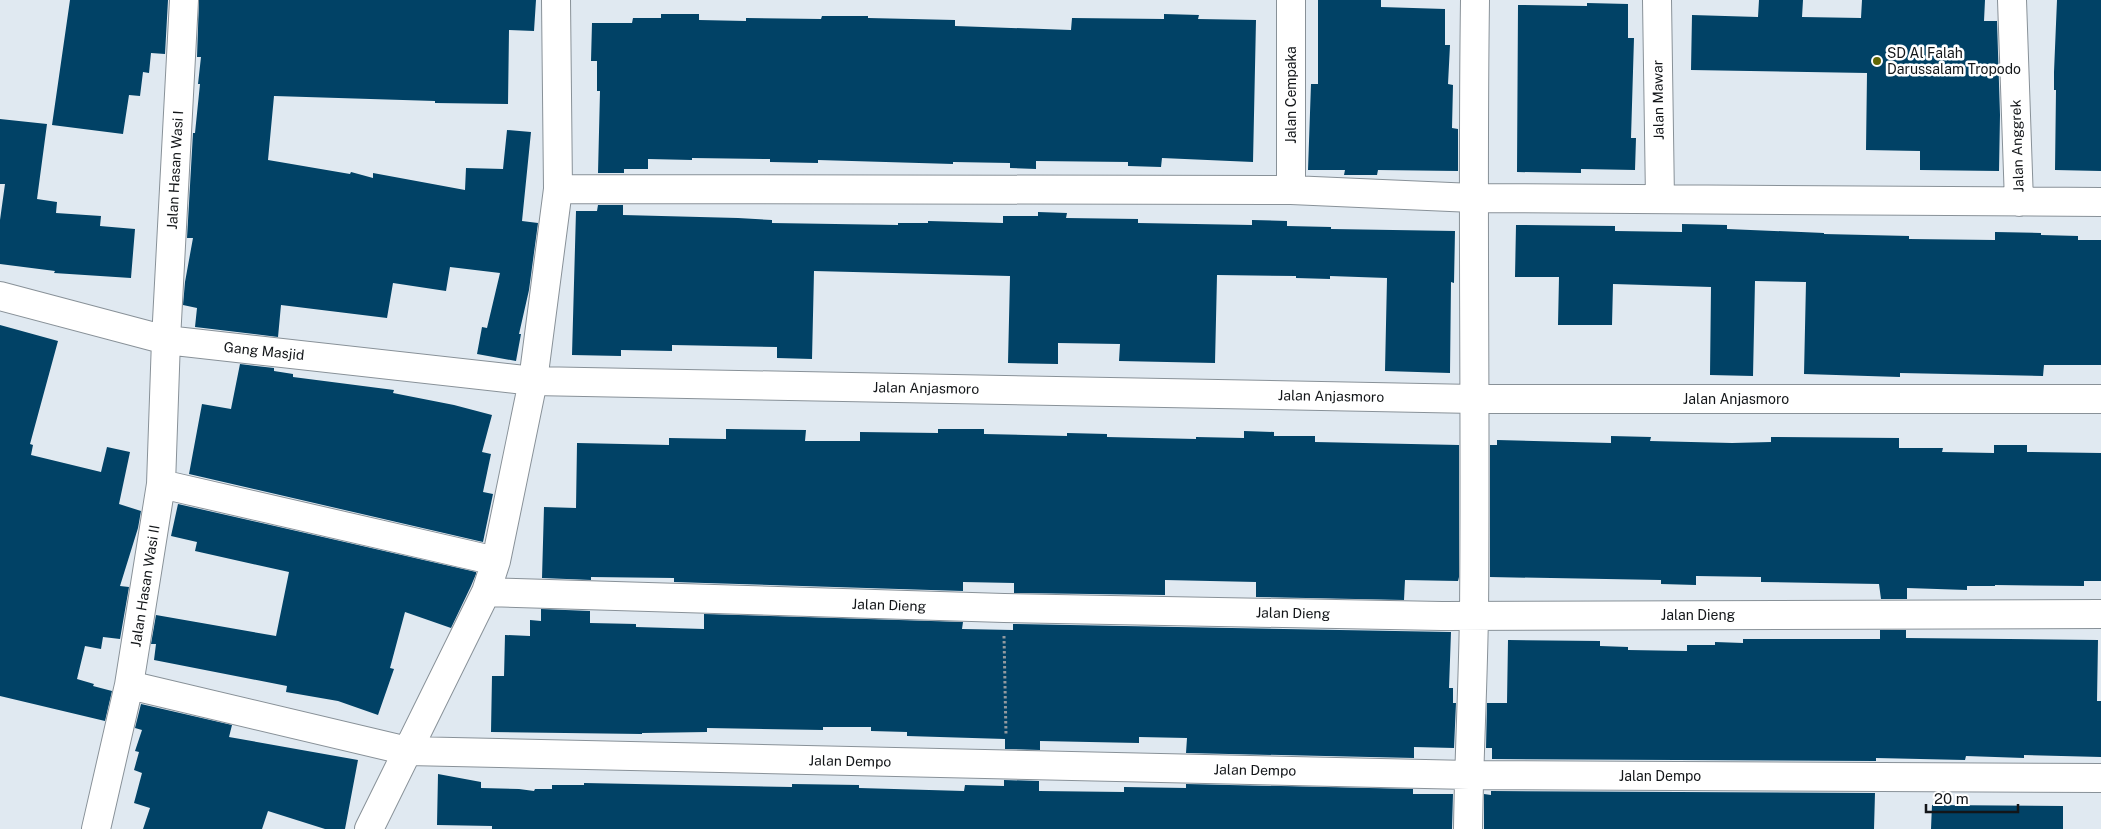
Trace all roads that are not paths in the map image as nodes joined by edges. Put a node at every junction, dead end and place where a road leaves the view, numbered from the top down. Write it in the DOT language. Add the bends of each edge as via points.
graph roads {
  1 [pos="184,0"];
  2 [pos="556,0"];
  3 [pos="1291,0"];
  4 [pos="1474,0"];
  5 [pos="1657,0"];
  6 [pos="2012,0"];
  7 [pos="558,189"];
  8 [pos="1291,190"];
  9 [pos="1472,198"];
  10 [pos="1660,199"];
  11 [pos="2019,202"];
  12 [pos="2101,202"];
  13 [pos="0,296"];
  14 [pos="166,340"];
  15 [pos="533,381"];
  16 [pos="560,381"];
  17 [pos="1475,399"];
  18 [pos="2101,399"];
  19 [pos="161,484"];
  20 [pos="496,561"];
  21 [pos="486,592"];
  22 [pos="2101,614"];
  23 [pos="1474,616"];
  24 [pos="129,685"];
  25 [pos="408,751"];
  26 [pos="1469,775"];
  27 [pos="2101,778"];
  28 [pos="96,829"];
  29 [pos="368,829"];
  30 [pos="1468,829"];
  1 -- 14 [label="street, Jalan Hasan Wasi I"];
  2 -- 7 [label="street"];
  3 -- 8 [label="street, Jalan Cempaka"];
  4 -- 9 [label="street"];
  5 -- 10 [label="street, Jalan Mawar"];
  6 -- 11 [label="street, Jalan Anggrek"];
  7 -- 8 [label="street"];
  7 -- 15 [label="street"];
  8 -- 9 [label="street"];
  9 -- 10 [label="street"];
  9 -- 17 [label="street"];
  10 -- 11 [label="street"];
  11 -- 12 [label="street"];
  13 -- 14 [label="street, Gang Masjid"];
  14 -- 15 [label="street, Gang Masjid"];
  14 -- 19 [label="street, Jalan Hasan Wasi II"];
  15 -- 16 [label="street, Gang Masjid"];
  15 -- 20 [label="street"];
  16 -- 17 [label="street, Jalan Anjasmoro"];
  17 -- 18 [label="street, Jalan Anjasmoro"];
  17 -- 23 [label="street"];
  19 -- 20 [label="street"];
  19 -- 24 [label="street, Jalan Hasan Wasi II"];
  20 -- 21 [label="street"];
  21 -- 23 [label="street, Jalan Dieng" via="1004,608"];
  21 -- 25 [label="street"];
  22 -- 23 [label="street, Jalan Dieng"];
  23 -- 26 [label="street"];
  24 -- 25 [label="street, Jalan Dempo"];
  24 -- 28 [label="street, Jalan Hasan Wasi II"];
  25 -- 26 [label="street, Jalan Dempo"];
  25 -- 29 [label="street"];
  26 -- 27 [label="street, Jalan Dempo"];
  26 -- 30 [label="street"];
}
